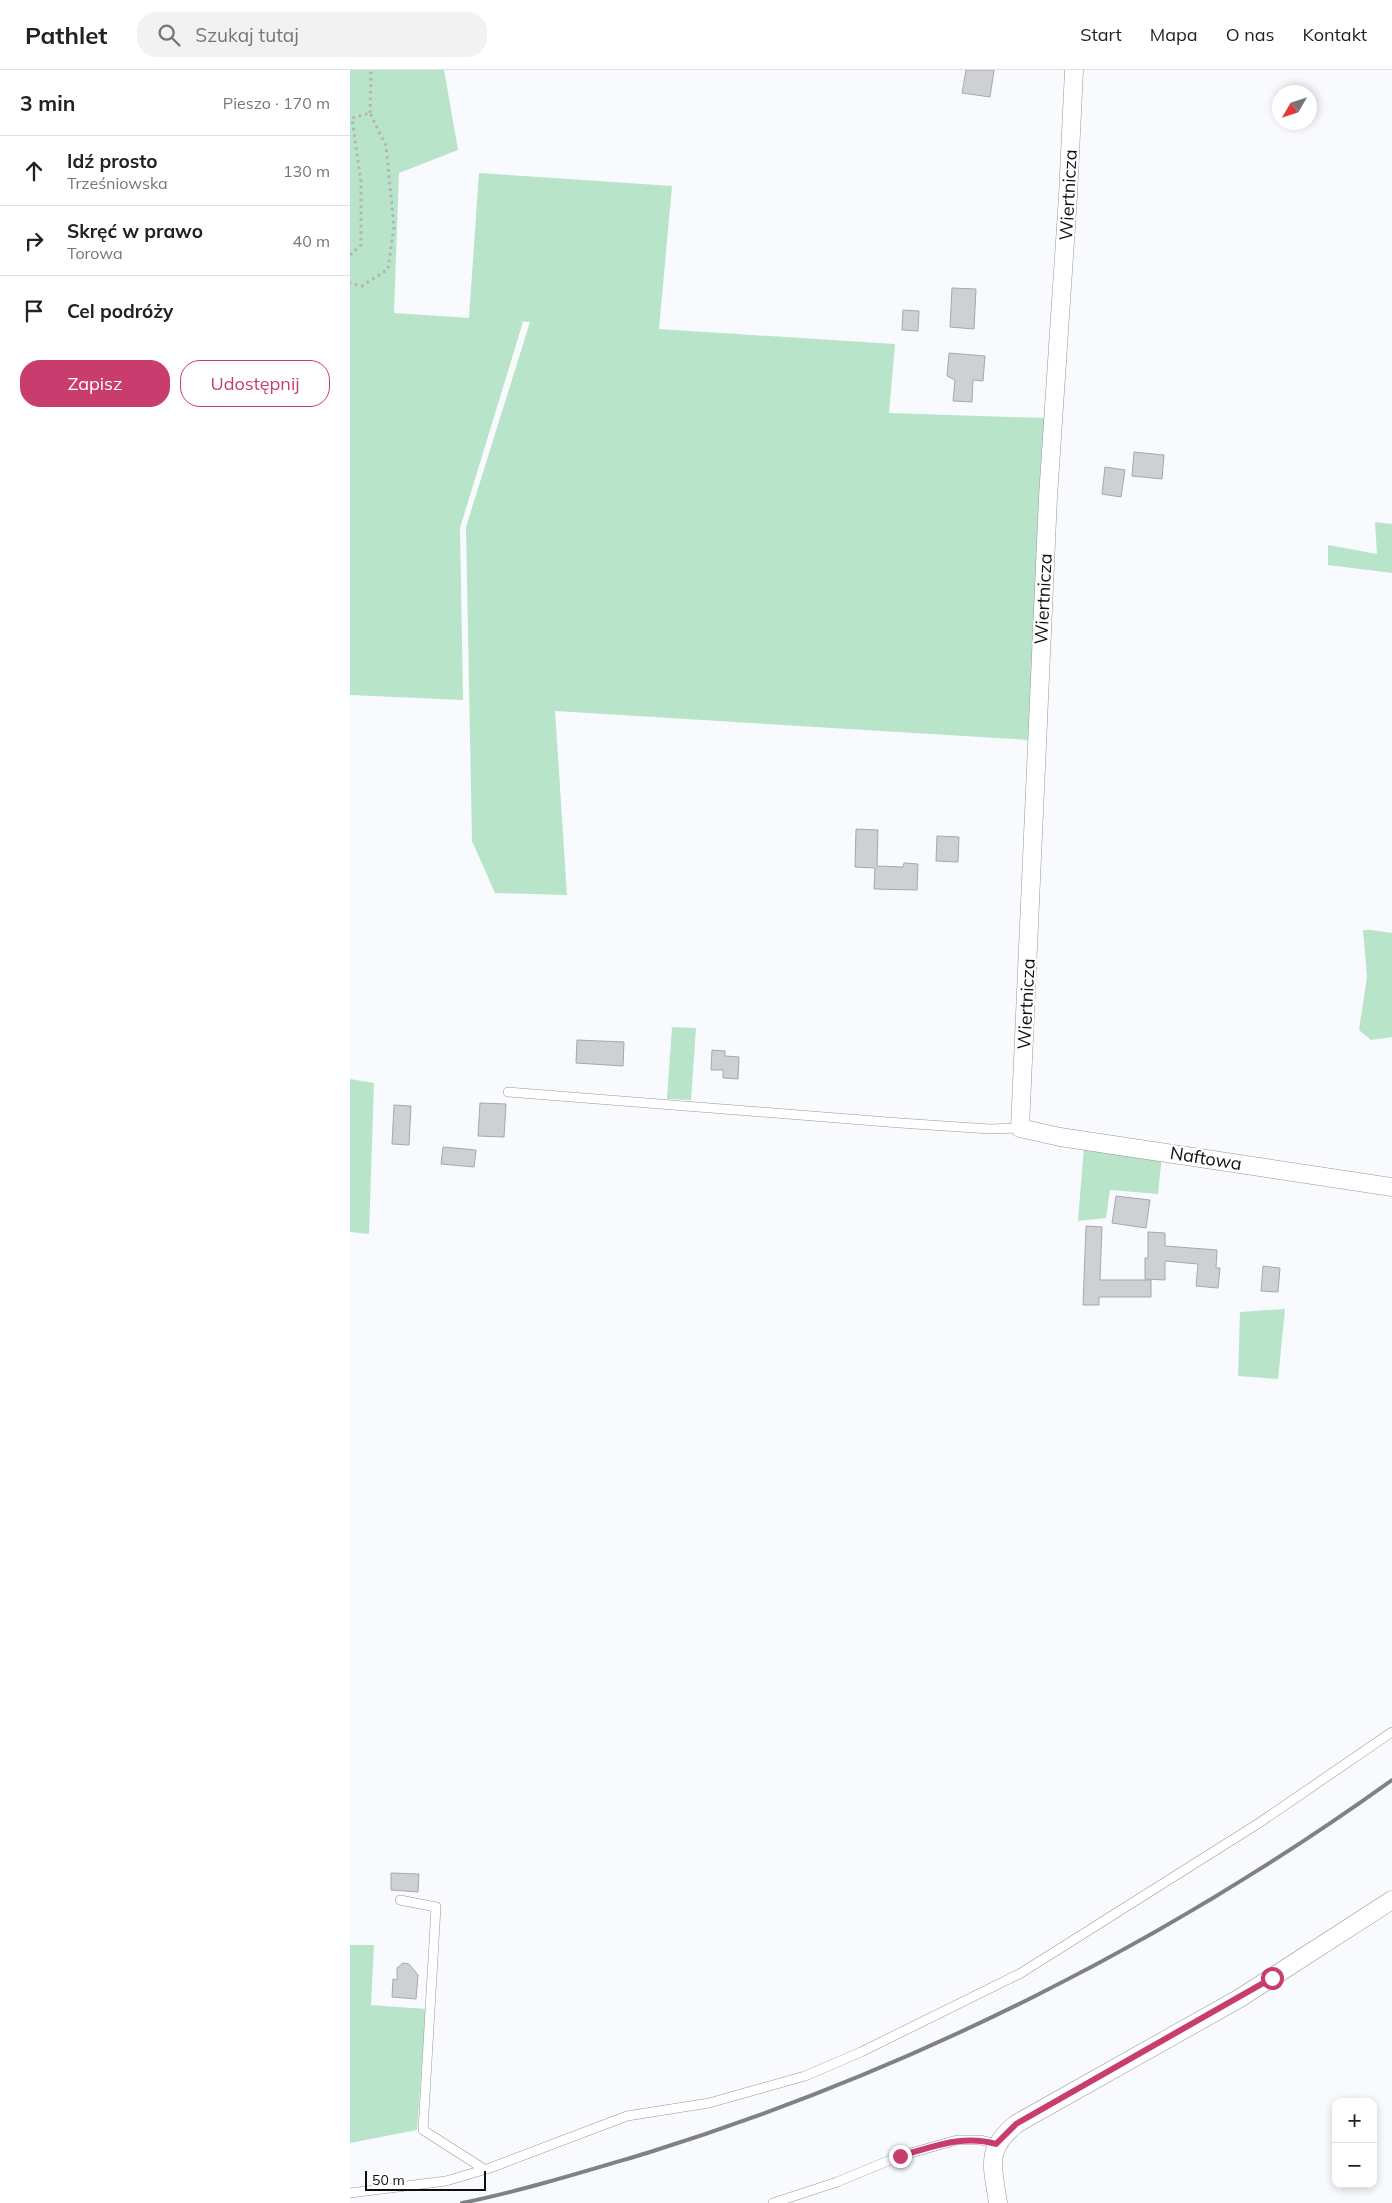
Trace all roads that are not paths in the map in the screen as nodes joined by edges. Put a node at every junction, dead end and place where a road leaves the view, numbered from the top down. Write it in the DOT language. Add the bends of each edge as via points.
graph roads {
  1 [pos="1074,70"];
  2 [pos="508,1092"];
  3 [pos="1020,1128"];
  4 [pos="1392,1187"];
  5 [pos="1392,1732"];
  6 [pos="400,1900"];
  7 [pos="1392,1900"];
  8 [pos="996,2144"];
  9 [pos="484,2169"];
  10 [pos="350,2194"];
  11 [pos="773,2203"];
  12 [pos="998,2203"];
  1 -- 3 [label="street, Wiertnicza" via="1048,497"];
  2 -- 3 [label="lane" via="900,1123"];
  3 -- 4 [label="street, Naftowa"];
  5 -- 9 [label="lane" via="1258,1823 1021,1973 861,2052 805,2076 728,2098 627,2116"];
  6 -- 9 [label="lane" via="436,1907 423,2130"];
  7 -- 8 [label="street" via="1240,1998 1016,2124"];
  8 -- 11 [label="lane" via="957,2140 900,2156 837,2182"];
  8 -- 12 [label="street" via="993,2169"];
  9 -- 10 [label="lane" via="446,2181"];
}
